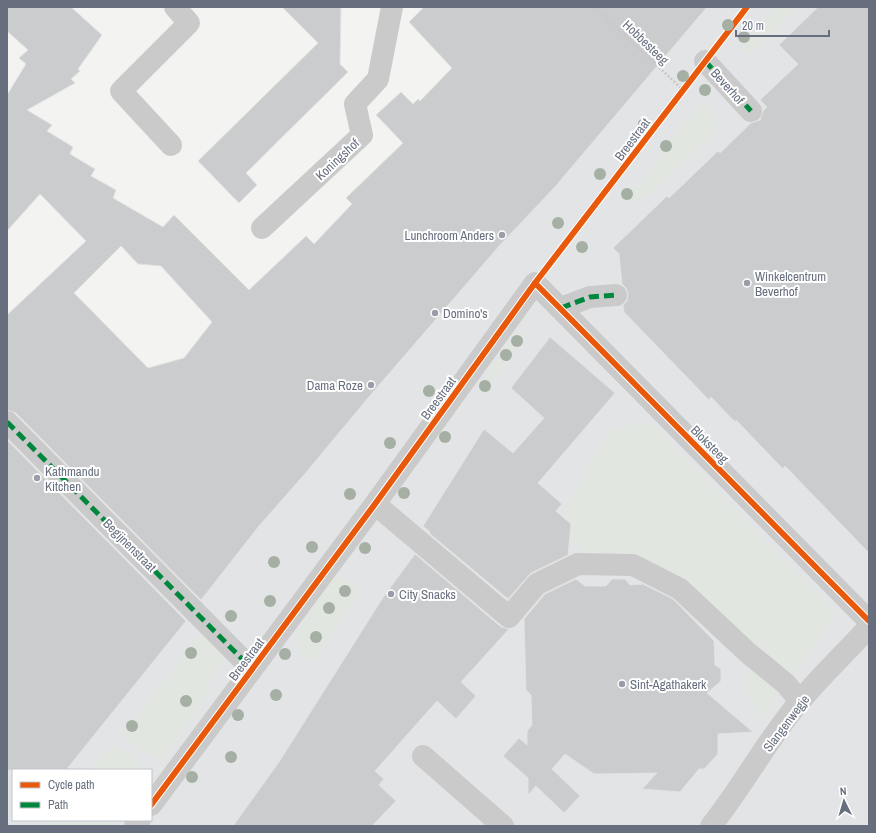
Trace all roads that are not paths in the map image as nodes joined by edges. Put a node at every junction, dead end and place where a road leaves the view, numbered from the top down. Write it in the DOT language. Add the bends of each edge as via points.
graph roads {
  1 [pos="175,7"];
  2 [pos="392,7"];
  3 [pos="705,61"];
  4 [pos="751,112"];
  5 [pos="171,146"];
  6 [pos="262,228"];
  7 [pos="535,283"];
  8 [pos="616,295"];
  9 [pos="561,308"];
  10 [pos="7,422"];
  11 [pos="375,504"];
  12 [pos="869,621"];
  13 [pos="869,627"];
  14 [pos="252,669"];
  15 [pos="800,701"];
  16 [pos="423,756"];
  17 [pos="152,804"];
  18 [pos="503,826"];
  19 [pos="712,826"];
  1 -- 5 [label="street" via="189,23 120,91"];
  2 -- 6 [label="street, Koningshof" via="378,79 355,104 362,135"];
  3 -- 4 [label="street, Beverhof"];
  7 -- 9 [label="street, Bloksteeg"];
  7 -- 11 [label="street, Breestraat"];
  8 -- 9 [label="street" via="590,297"];
  9 -- 12 [label="street, Bloksteeg"];
  10 -- 14 [label="street, Begijnenstraat"];
  11 -- 14 [label="street, Breestraat"];
  11 -- 15 [label="street" via="509,617 537,584 578,564 633,565 680,589 747,652 786,684"];
  13 -- 15 [label="street, Slangenwegje"];
  14 -- 17 [label="street, Breestraat"];
  15 -- 19 [label="street, Slangenwegje"];
  16 -- 18 [label="street"];
}
